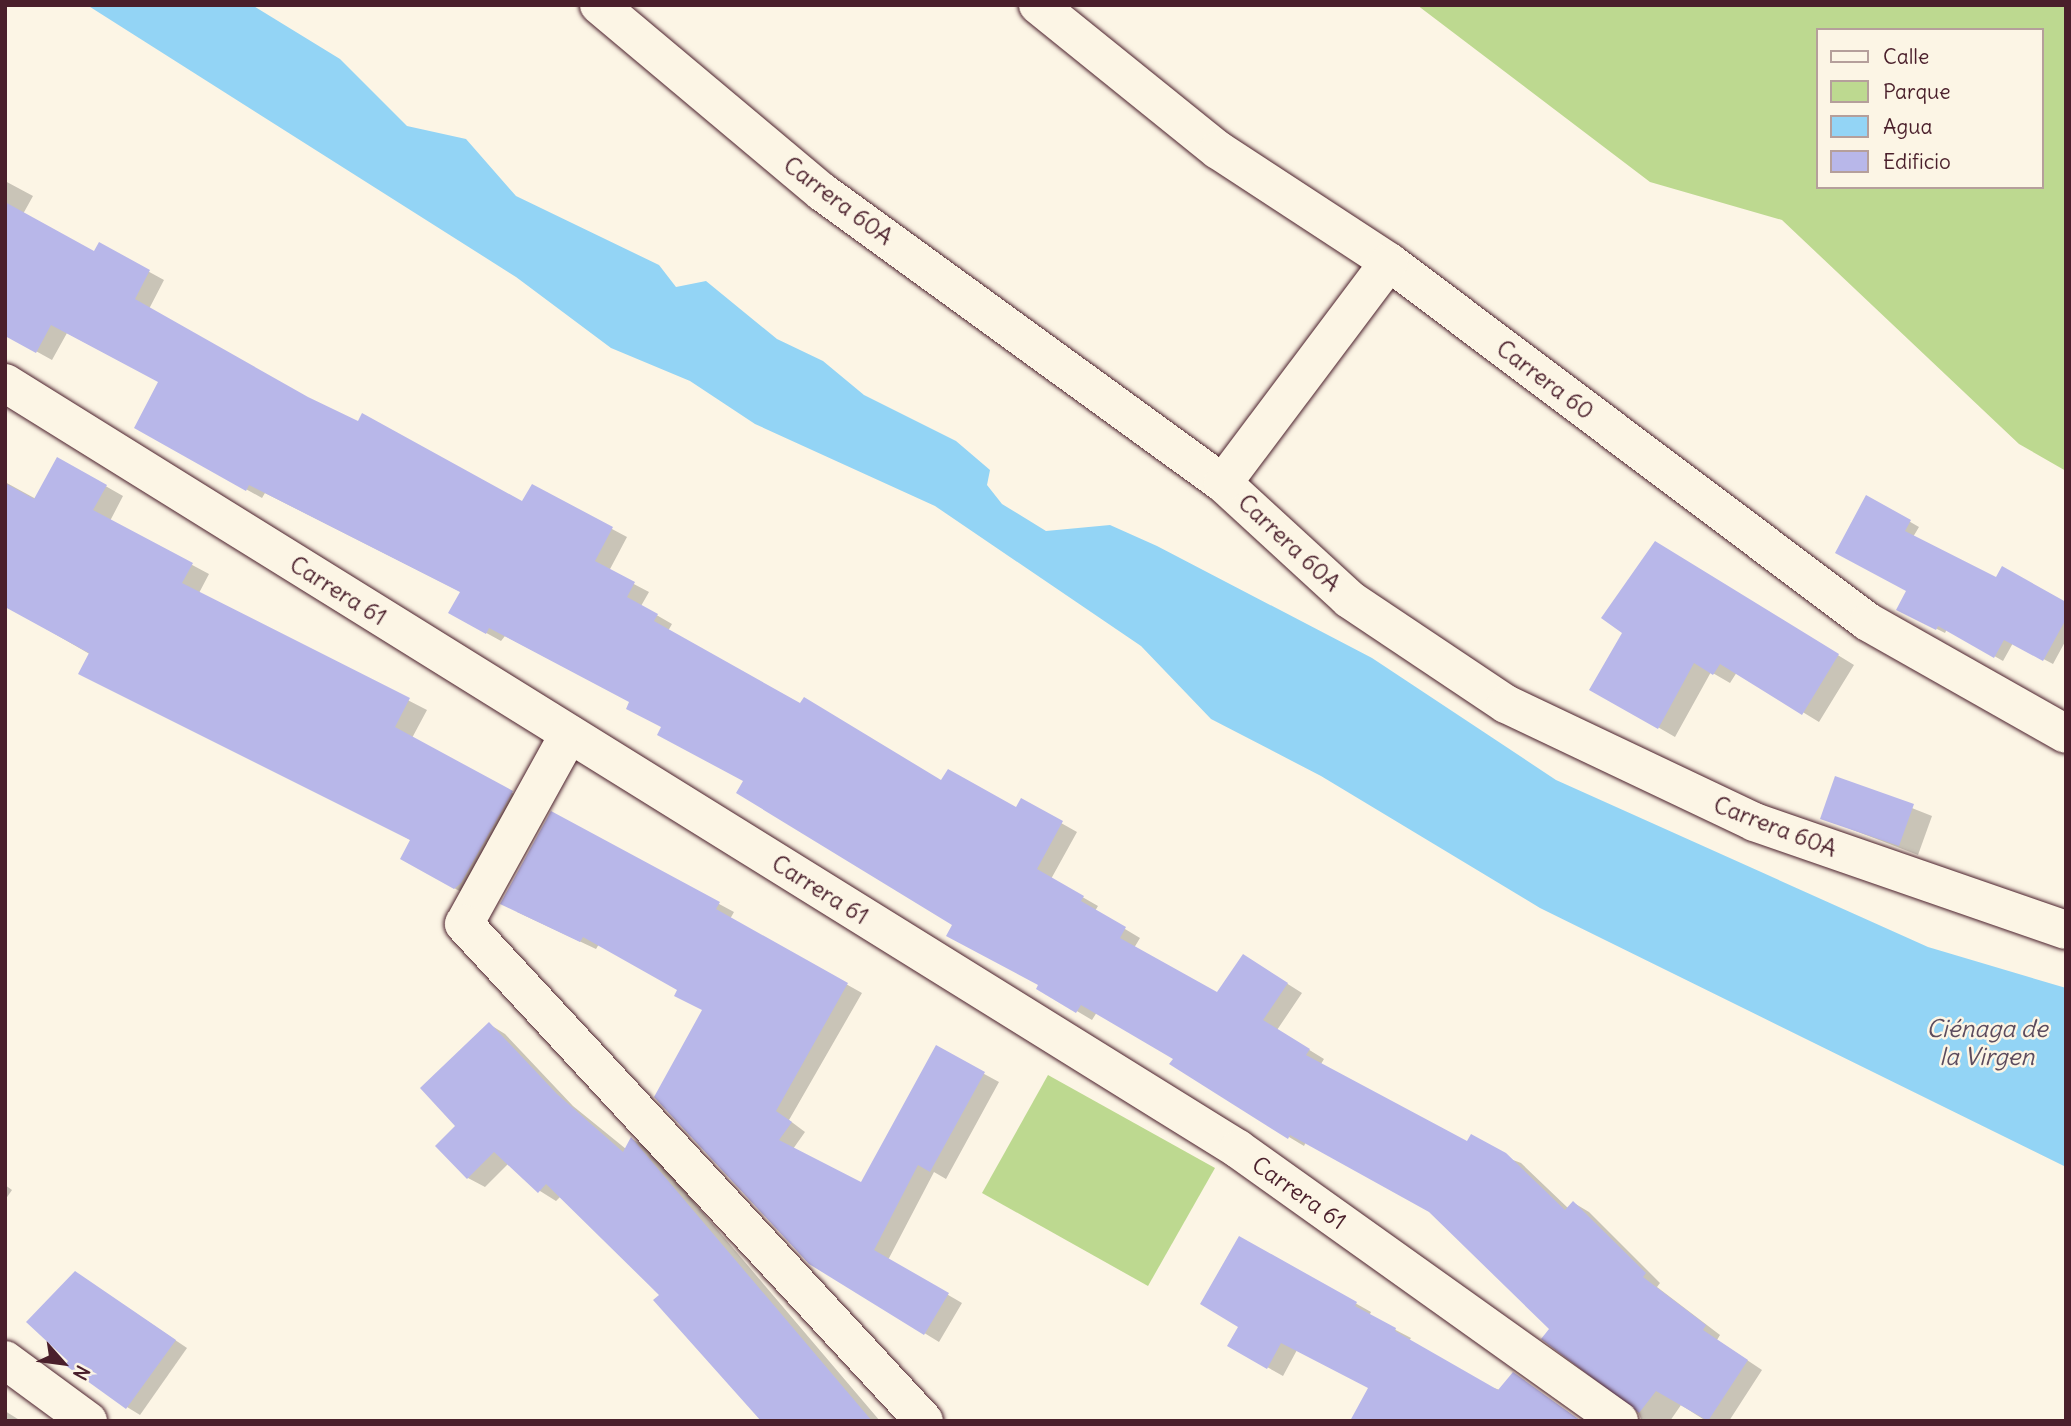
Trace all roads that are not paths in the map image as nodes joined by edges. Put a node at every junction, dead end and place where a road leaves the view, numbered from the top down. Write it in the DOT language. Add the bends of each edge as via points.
graph roads {
  1 [pos="599,5"];
  2 [pos="1038,5"];
  3 [pos="1389,262"];
  4 [pos="5,383"];
  5 [pos="1223,482"];
  6 [pos="569,734"];
  7 [pos="2066,734"];
  8 [pos="2066,930"];
  9 [pos="5,1360"];
  10 [pos="88,1421"];
  11 [pos="924,1421"];
  12 [pos="1619,1421"];
  1 -- 5 [label="street, Carrera 60A" via="822,192"];
  2 -- 3 [label="street, Carrera 60" via="1219,150"];
  3 -- 5 [label="street"];
  3 -- 7 [label="street, Carrera 60" via="1868,622"];
  4 -- 6 [label="street, Carrera 61"];
  5 -- 8 [label="street, Carrera 60A" via="1349,599 1506,704 1754,822"];
  6 -- 11 [label="street" via="464,924"];
  6 -- 12 [label="street, Carrera 61" via="1238,1149"];
  9 -- 10 [label="street"];
}
